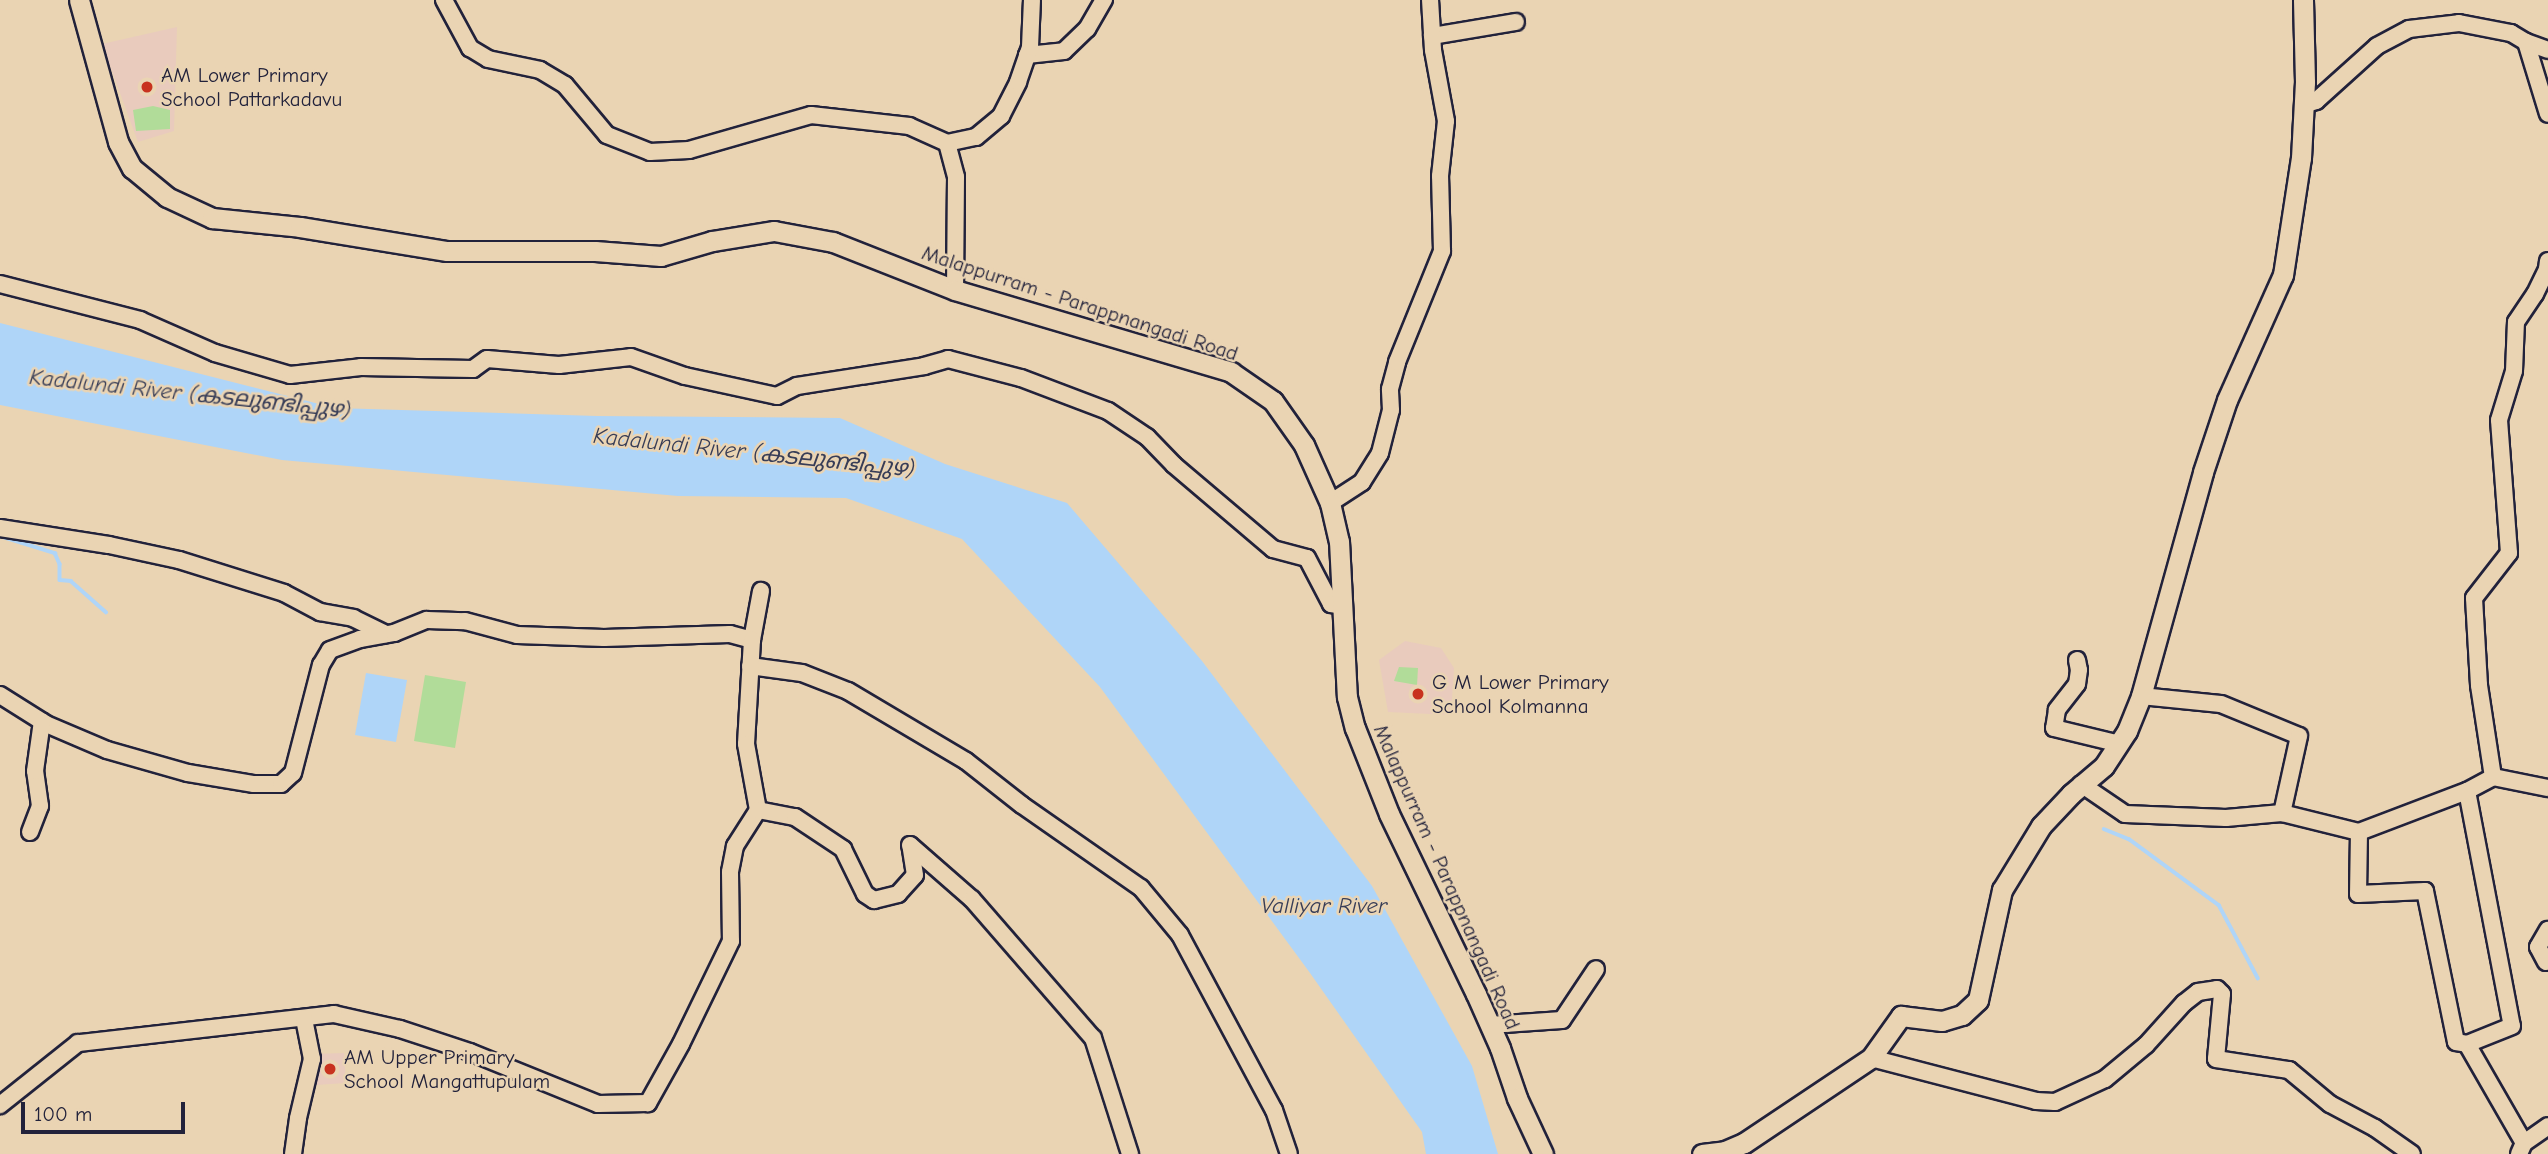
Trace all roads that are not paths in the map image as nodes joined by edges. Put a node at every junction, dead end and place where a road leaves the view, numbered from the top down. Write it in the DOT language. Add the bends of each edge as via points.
graph roads {
  1 [pos="79,0"];
  2 [pos="444,0"];
  3 [pos="1032,0"];
  4 [pos="1104,0"];
  5 [pos="1430,0"];
  6 [pos="2303,0"];
  7 [pos="1516,22"];
  8 [pos="1432,36"];
  9 [pos="2526,41"];
  10 [pos="2548,50"];
  11 [pos="1027,55"];
  12 [pos="2304,105"];
  13 [pos="2548,114"];
  14 [pos="947,142"];
  15 [pos="2548,261"];
  16 [pos="0,284"];
  17 [pos="956,290"];
  18 [pos="1330,503"];
  19 [pos="0,528"];
  20 [pos="761,591"];
  21 [pos="1343,606"];
  22 [pos="386,634"];
  23 [pos="752,640"];
  24 [pos="2077,660"];
  25 [pos="750,666"];
  26 [pos="0,695"];
  27 [pos="2141,696"];
  28 [pos="42,721"];
  29 [pos="2120,744"];
  30 [pos="2493,777"];
  31 [pos="2081,784"];
  32 [pos="2548,788"];
  33 [pos="2467,791"];
  34 [pos="758,810"];
  35 [pos="2283,813"];
  36 [pos="2359,831"];
  37 [pos="30,832"];
  38 [pos="2548,930"];
  39 [pos="2546,961"];
  40 [pos="1596,969"];
  41 [pos="304,1019"];
  42 [pos="1490,1025"];
  43 [pos="2468,1044"];
  44 [pos="1871,1058"];
  45 [pos="0,1105"];
  46 [pos="2548,1126"];
  47 [pos="2521,1149"];
  48 [pos="293,1154"];
  49 [pos="1130,1154"];
  50 [pos="1289,1154"];
  51 [pos="1543,1154"];
  52 [pos="1702,1154"];
  53 [pos="2412,1154"];
  1 -- 17 [label="main road, Malappurram - Parappnangadi Road" via="118,142 132,168 167,197 212,218 389,239 447,251 661,256 712,241 774,231 833,242"];
  2 -- 14 [label="street" via="470,48 488,60 540,70 565,85 607,135 650,152 689,150 811,115 909,126"];
  3 -- 11 [label="street"];
  4 -- 11 [label="street" via="1087,29 1064,51"];
  5 -- 8 [label="street"];
  6 -- 12 [label="main road"];
  7 -- 8 [label="street"];
  8 -- 18 [label="street" via="1446,121 1440,176 1442,251 1397,362 1380,453 1362,482"];
  9 -- 10 [label="street"];
  9 -- 12 [label="street" via="2511,33 2459,23 2409,29 2377,46 2316,101"];
  9 -- 13 [label="street"];
  11 -- 14 [label="street" via="1001,116 976,137"];
  12 -- 27 [label="main road" via="2301,158 2283,275 2227,400"];
  14 -- 17 [label="street" via="956,177"];
  15 -- 30 [label="street" via="2535,294 2516,321 2514,372 2499,419 2510,553 2474,598 2478,674"];
  16 -- 21 [label="street" via="140,320 215,354 290,374 361,367 473,369 487,359 559,365 631,358 685,376 777,396 797,386 948,359 1021,378 1108,411 1147,437 1273,549 1307,558 1331,604"];
  17 -- 18 [label="main road, Malappurram - Parappnangadi Road" via="1231,372 1273,401 1285,416 1304,444"];
  18 -- 21 [label="main road, Malappurram - Parappnangadi Road" via="1339,541"];
  19 -- 22 [label="street" via="179,560 285,593 320,612 353,618"];
  20 -- 23 [label="street"];
  21 -- 42 [label="main road, Malappurram - Parappnangadi Road" via="1347,697 1355,728 1389,814"];
  22 -- 23 [label="street" via="427,620 465,621 517,635 730,634"];
  22 -- 28 [label="street" via="330,650 321,665 293,773 281,785 188,773 107,750"];
  23 -- 25 [label="street"];
  24 -- 29 [label="street" via="2077,684 2057,710 2054,728"];
  25 -- 34 [label="street" via="746,744"];
  25 -- 50 [label="street" via="802,673 848,691 966,761 1022,806 1141,888 1180,934 1274,1110"];
  26 -- 28 [label="street"];
  27 -- 29 [label="main road"];
  27 -- 35 [label="street" via="2221,704 2299,736"];
  28 -- 37 [label="street" via="35,771 40,806"];
  29 -- 31 [label="main road" via="2104,766"];
  30 -- 32 [label="street"];
  30 -- 33 [label="street"];
  31 -- 35 [label="street" via="2125,814 2226,818"];
  31 -- 44 [label="main road" via="2040,826 2002,890 1978,1000 1962,1015 1942,1021 1901,1016"];
  33 -- 36 [label="street"];
  33 -- 43 [label="street" via="2511,1026"];
  34 -- 41 [label="street" via="735,846 730,872 731,941 649,1103 598,1104 400,1029 334,1014"];
  34 -- 49 [label="street" via="795,817 843,849 865,894 874,900 898,894 915,875 910,845 972,899 1093,1038"];
  35 -- 36 [label="street"];
  36 -- 43 [label="street" via="2358,894 2425,891 2456,1042"];
  38 -- 39 [label="street" via="2538,947"];
  40 -- 42 [label="street" via="1562,1020"];
  41 -- 45 [label="street" via="78,1043"];
  41 -- 48 [label="street" via="312,1059"];
  42 -- 51 [label="main road, Malappurram - Parappnangadi Road"];
  43 -- 47 [label="street"];
  44 -- 52 [label="main road" via="1744,1143"];
  44 -- 53 [label="street" via="2055,1102 2105,1079 2146,1045 2184,1003 2198,992 2217,989 2222,994 2216,1059 2289,1070 2330,1104"];
  46 -- 47 [label="street"];
}
